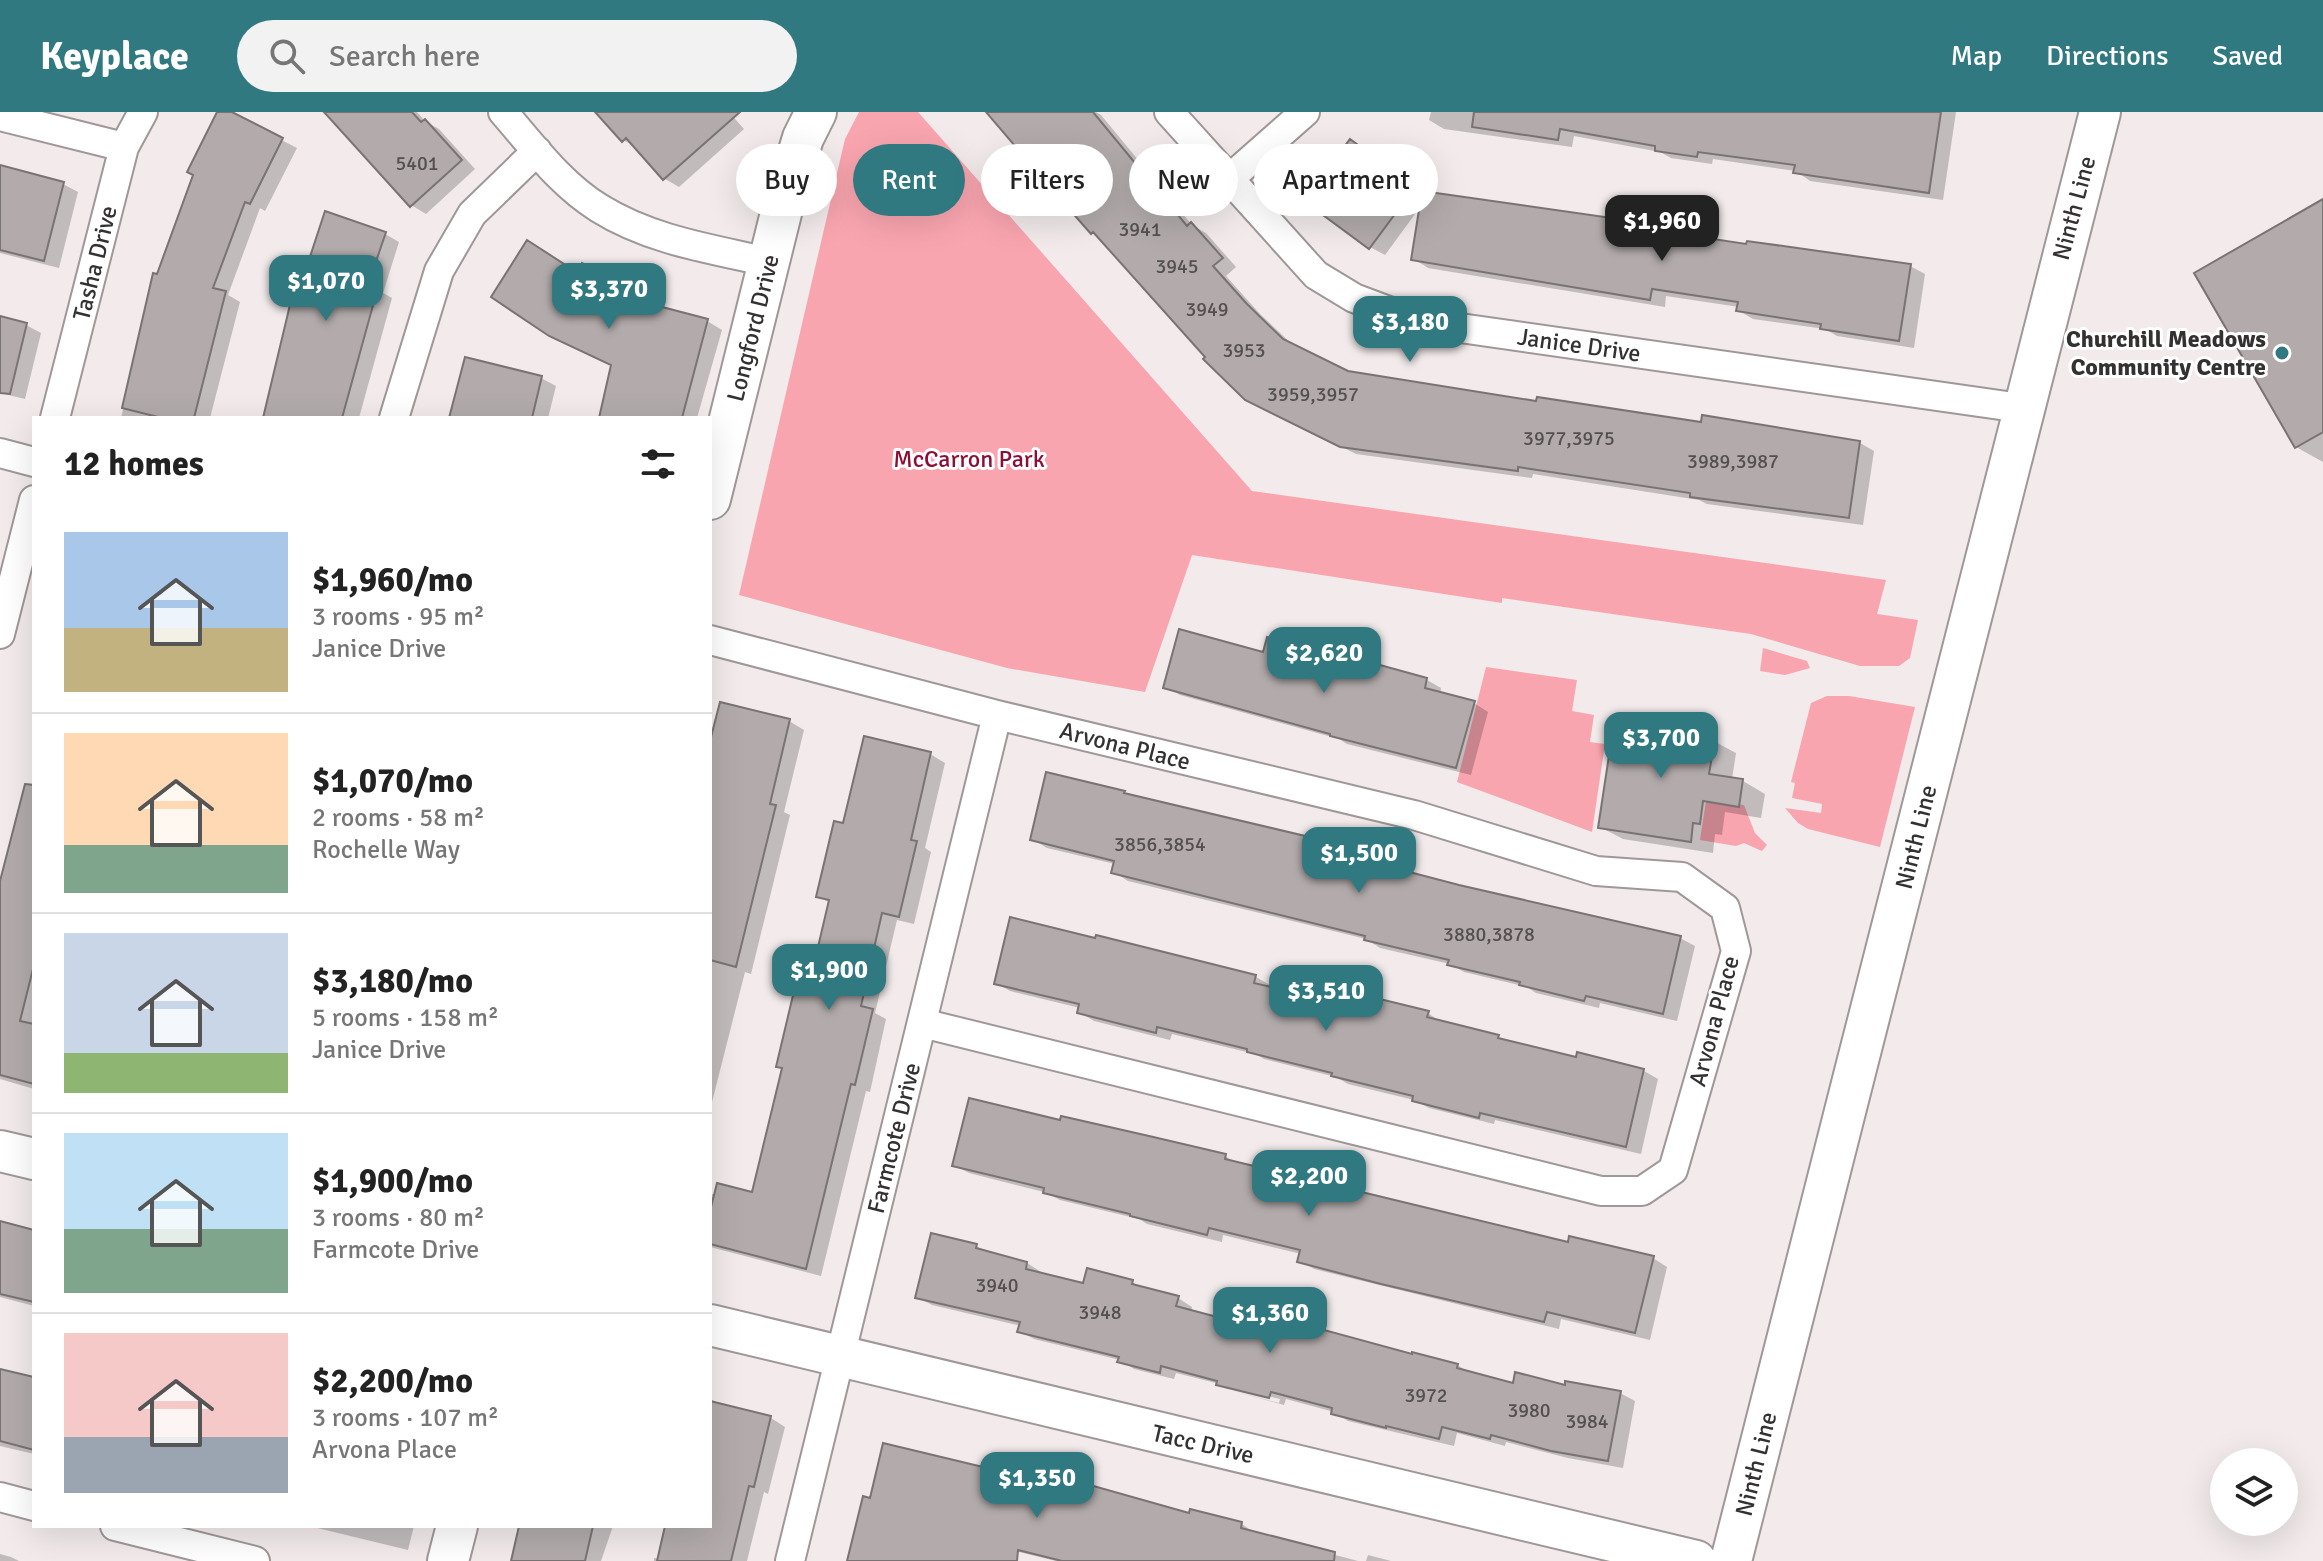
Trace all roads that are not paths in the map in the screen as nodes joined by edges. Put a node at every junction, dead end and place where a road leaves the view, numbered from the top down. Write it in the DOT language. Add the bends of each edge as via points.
graph roads {
  1 [pos="143,112"];
  2 [pos="503,112"];
  3 [pos="816,112"];
  4 [pos="1169,112"];
  5 [pos="1305,112"];
  6 [pos="2100,112"];
  7 [pos="0,116"];
  8 [pos="1198,144"];
  9 [pos="124,147"];
  10 [pos="537,151"];
  11 [pos="1238,171"];
  12 [pos="1238,189"];
  13 [pos="769,262"];
  14 [pos="2021,408"];
  15 [pos="56,416"];
  16 [pos="395,416"];
  17 [pos="0,453"];
  18 [pos="32,461"];
  19 [pos="712,491"];
  20 [pos="32,508"];
  21 [pos="0,634"];
  22 [pos="712,641"];
  23 [pos="997,715"];
  24 [pos="922,1023"];
  25 [pos="0,1151"];
  26 [pos="32,1159"];
  27 [pos="712,1325"];
  28 [pos="840,1357"];
  29 [pos="0,1497"];
  30 [pos="32,1505"];
  31 [pos="123,1528"];
  32 [pos="456,1528"];
  33 [pos="255,1561"];
  34 [pos="448,1561"];
  35 [pos="790,1561"];
  36 [pos="1696,1561"];
  37 [pos="1731,1561"];
  1 -- 9 [label="street, Tasha Drive"];
  2 -- 10 [label="street"];
  3 -- 13 [label="street, Longford Drive" via="803,138"];
  4 -- 8 [label="street, Janice Drive"];
  5 -- 11 [label="street"];
  6 -- 14 [label="street, Ninth Line"];
  7 -- 9 [label="street"];
  9 -- 15 [label="street, Tasha Drive"];
  10 -- 13 [label="street" via="572,187 626,223"];
  10 -- 16 [label="street" via="472,214 439,271"];
  12 -- 14 [label="street, Janice Drive" via="1316,275 1354,298 1418,322"];
  13 -- 19 [label="street, Longford Drive"];
  14 -- 37 [label="street, Ninth Line"];
  17 -- 18 [label="street"];
  20 -- 21 [label="street"];
  22 -- 23 [label="street, Arvona Place"];
  23 -- 24 [label="street, Farmcote Drive"];
  23 -- 24 [label="street, Arvona Place" via="1414,815 1596,871 1682,877 1725,908 1736,951 1673,1170 1642,1191 1601,1191"];
  24 -- 28 [label="street, Farmcote Drive"];
  25 -- 26 [label="street"];
  27 -- 28 [label="street, Tacc Drive"];
  28 -- 35 [label="street, Farmcote Drive"];
  28 -- 36 [label="street, Tacc Drive"];
  29 -- 30 [label="street"];
  31 -- 33 [label="street"];
  32 -- 34 [label="street"];
}
